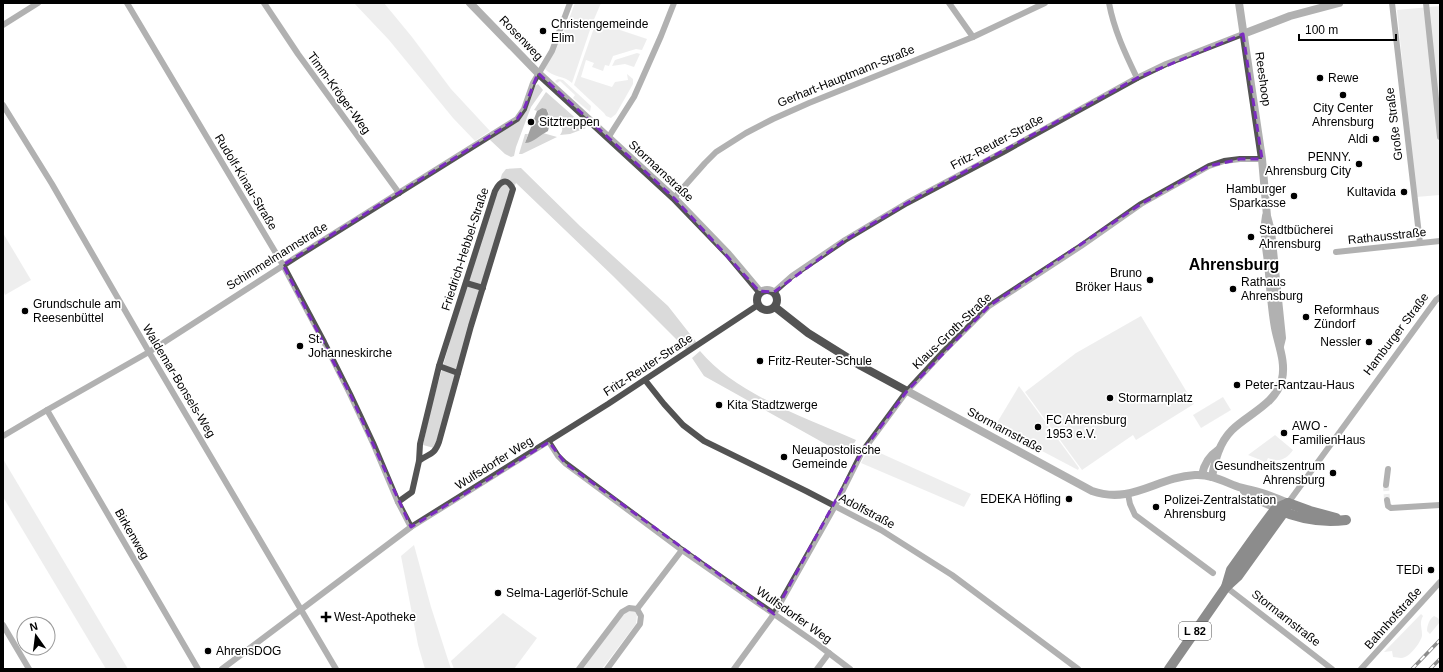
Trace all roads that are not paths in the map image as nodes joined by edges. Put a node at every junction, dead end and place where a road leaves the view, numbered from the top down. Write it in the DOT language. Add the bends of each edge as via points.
graph roads {
  1 [pos="38,3"];
  2 [pos="127,3"];
  3 [pos="264,3"];
  4 [pos="470,3"];
  5 [pos="570,3"];
  6 [pos="674,3"];
  7 [pos="949,3"];
  8 [pos="1045,3"];
  9 [pos="1109,3"];
  10 [pos="1240,3"];
  11 [pos="1339,3"];
  12 [pos="1392,3"];
  13 [pos="1426,3"];
  14 [pos="3,25"];
  15 [pos="1244,34"];
  16 [pos="973,37"];
  17 [pos="538,73"];
  18 [pos="1137,78"];
  19 [pos="3,105"];
  20 [pos="1440,137"];
  21 [pos="608,138"];
  22 [pos="1262,159"];
  23 [pos="399,193"];
  24 [pos="674,198"];
  25 [pos="1440,241"];
  26 [pos="1420,243"];
  27 [pos="1336,252"];
  28 [pos="283,265"];
  29 [pos="466,283"];
  30 [pos="483,288"];
  31 [pos="760,292"];
  32 [pos="774,292"];
  33 [pos="1440,296"];
  34 [pos="758,305"];
  35 [pos="775,307"];
  36 [pos="149,352"];
  37 [pos="439,366"];
  38 [pos="458,373"];
  39 [pos="645,380"];
  40 [pos="907,391"];
  41 [pos="47,410"];
  42 [pos="3,436"];
  43 [pos="549,442"];
  44 [pos="1219,450"];
  45 [pos="419,461"];
  46 [pos="1388,469"];
  47 [pos="1202,475"];
  48 [pos="1212,477"];
  49 [pos="1386,485"];
  50 [pos="1236,486"];
  51 [pos="1128,494"];
  52 [pos="1387,500"];
  53 [pos="398,502"];
  54 [pos="1440,505"];
  55 [pos="835,506"];
  56 [pos="1283,508"];
  57 [pos="411,527"];
  58 [pos="682,550"];
  59 [pos="1213,572"];
  60 [pos="1440,582"];
  61 [pos="1226,587"];
  62 [pos="638,608"];
  63 [pos="301,610"];
  64 [pos="774,614"];
  65 [pos="3,625"];
  66 [pos="829,653"];
  67 [pos="29,669"];
  68 [pos="198,669"];
  69 [pos="222,669"];
  70 [pos="336,669"];
  71 [pos="579,669"];
  72 [pos="608,669"];
  73 [pos="734,669"];
  74 [pos="817,669"];
  75 [pos="850,669"];
  76 [pos="1078,669"];
  77 [pos="1169,669"];
  78 [pos="1332,669"];
  79 [pos="1362,669"];
  1 -- 14 [label="street"];
  2 -- 28 [label="street, Rudolf-Kinau-Straße"];
  3 -- 23 [label="street, Timm-Kröger-Weg"];
  4 -- 17 [label="street, Rosenweg"];
  5 -- 17 [label="street, Schimmelmannstraße" via="552,51"];
  6 -- 21 [label="street" via="634,97"];
  7 -- 16 [label="street"];
  8 -- 16 [label="street, Gerhart-Hauptmann-Straße"];
  9 -- 18 [label="street" via="1118,39"];
  10 -- 15 [label="street, Reeshoop"];
  11 -- 15 [label="street" via="1290,16"];
  12 -- 26 [label="street, Große Straße"];
  13 -- 20 [label="street"];
  15 -- 18 [label="street, Fritz-Reuter-Straße"];
  15 -- 22 [label="street, Reeshoop"];
  16 -- 24 [label="street, Gerhart-Hauptmann-Straße" via="809,102 746,133 716,152"];
  17 -- 21 [label="street, Stormarnstraße"];
  17 -- 23 [label="street, Schimmelmannstraße" via="524,109 517,119"];
  18 -- 32 [label="street, Fritz-Reuter-Straße" via="907,203 845,240 792,276"];
  19 -- 36 [label="street, Waldemar-Bonsels-Weg"];
  21 -- 24 [label="street, Stormarnstraße"];
  22 -- 40 [label="street, Klaus-Groth-Straße" via="1224,161 1209,166 1141,204 989,306"];
  22 -- 44 [label="street, Reeshoop" via="1276,275 1283,376 1280,384 1262,406 1232,429"];
  23 -- 28 [label="street, Schimmelmannstraße"];
  24 -- 31 [label="street, Stormarnstraße" via="728,254"];
  25 -- 26 [label="street, Rathausstraße"];
  26 -- 27 [label="street, Rathausstraße"];
  28 -- 36 [label="street, Schimmelmannstraße"];
  28 -- 53 [label="street, Rudolf-Kinau-Straße" via="350,394"];
  29 -- 30 [label="street"];
  29 -- 30 [label="street, Friedrich-Hebbel-Straße" via="495,191 499,184 507,182 513,189"];
  29 -- 37 [label="street, Friedrich-Hebbel-Straße"];
  30 -- 38 [label="street, Friedrich-Hebbel-Straße"];
  31 -- 32 [label="street"];
  31 -- 34 [label="street"];
  32 -- 35 [label="street" via="778,299"];
  33 -- 56 [label="street, Hamburger Straße"];
  34 -- 35 [label="street" via="767,310"];
  34 -- 39 [label="street, Fritz-Reuter-Straße"];
  35 -- 40 [label="street, Stormarnstraße" via="831,348"];
  36 -- 41 [label="street, Schimmelmannstraße"];
  36 -- 63 [label="street, Waldemar-Bonsels-Weg"];
  37 -- 38 [label="street"];
  37 -- 45 [label="street, Friedrich-Hebbel-Straße" via="420,444"];
  38 -- 45 [label="street, Friedrich-Hebbel-Straße" via="436,450"];
  39 -- 43 [label="street, Fritz-Reuter-Straße"];
  39 -- 55 [label="street, Adolfstraße" via="683,425 704,441"];
  40 -- 51 [label="street, Stormarnstraße" via="1090,490 1107,495"];
  40 -- 55 [label="street, Klaus-Groth-Straße" via="862,452"];
  41 -- 42 [label="street, Schimmelmannstraße"];
  41 -- 68 [label="street, Birkenweg"];
  43 -- 57 [label="street, Wulfsdorfer Weg"];
  43 -- 58 [label="street, Wulfsdorfer Weg" via="565,463"];
  44 -- 47 [label="street" via="1208,458"];
  44 -- 48 [label="street"];
  45 -- 53 [label="street, Friedrich-Hebbel-Straße" via="412,492"];
  46 -- 49 [label="street"];
  47 -- 48 [label="street, Stormarnstraße"];
  47 -- 51 [label="street, Stormarnstraße" via="1172,479"];
  48 -- 50 [label="street, Stormarnstraße"];
  50 -- 56 [label="street" via="1260,501"];
  50 -- 56 [label="street" via="1269,496"];
  51 -- 59 [label="street" via="1135,515"];
  52 -- 54 [label="street" via="1391,508"];
  53 -- 57 [label="street, Rudolf-Kinau-Straße"];
  55 -- 64 [label="street, Klaus-Groth-Straße"];
  55 -- 76 [label="street, Adolfstraße" via="881,530 952,576"];
  56 -- 61 [label="main road, Hamburger Straße / L 82" via="1231,570"];
  57 -- 63 [label="street, Wulfsdorfer Weg"];
  58 -- 62 [label="street"];
  58 -- 64 [label="street, Wulfsdorfer Weg"];
  60 -- 79 [label="street, Bahnhofstraße"];
  61 -- 77 [label="main road, Hamburger Straße / L 82"];
  61 -- 78 [label="street, Stormarnstraße"];
  62 -- 71 [label="street" via="629,608 622,612"];
  62 -- 72 [label="street" via="640,624"];
  63 -- 69 [label="street, Wulfsdorfer Weg"];
  63 -- 70 [label="street, Waldemar-Bonsels-Weg"];
  64 -- 66 [label="street, Wulfsdorfer Weg"];
  64 -- 73 [label="street, Klaus-Groth-Straße"];
  65 -- 67 [label="street"];
  66 -- 74 [label="street"];
  66 -- 75 [label="street, Wulfsdorfer Weg"];
}
